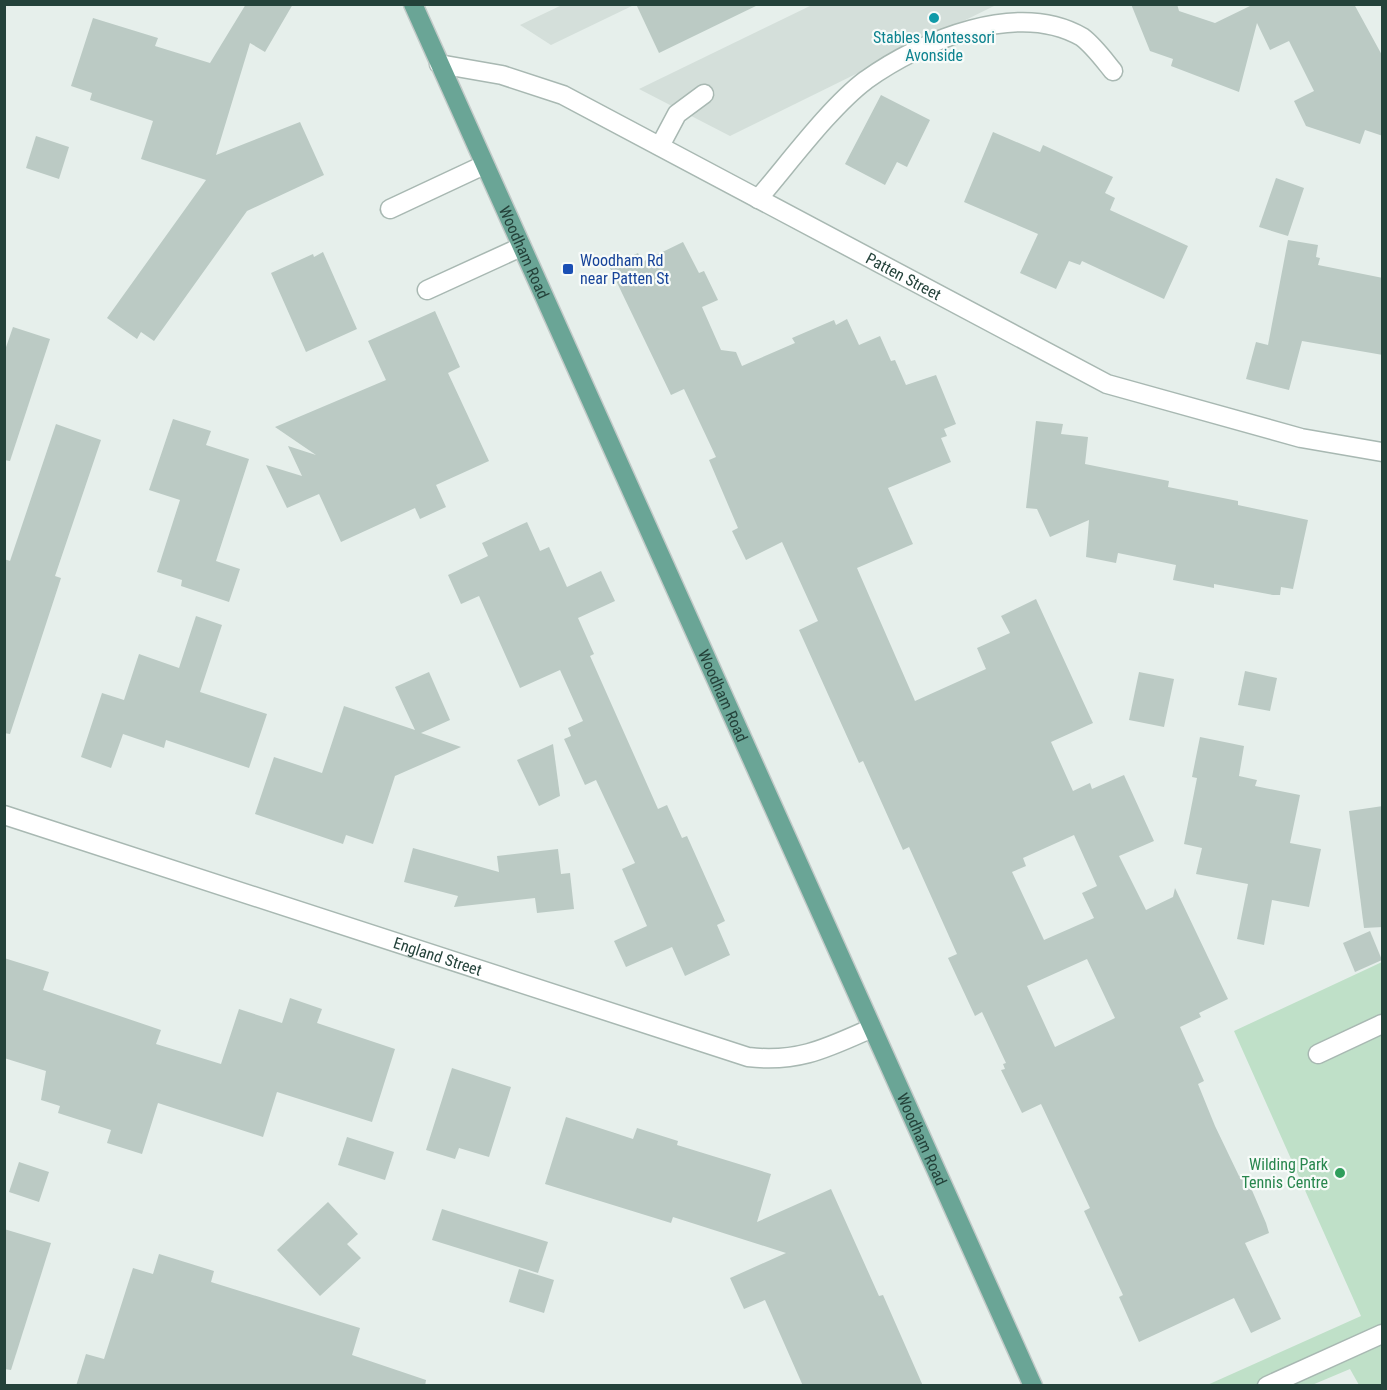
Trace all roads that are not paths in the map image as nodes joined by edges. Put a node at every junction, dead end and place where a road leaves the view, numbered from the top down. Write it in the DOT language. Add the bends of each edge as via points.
graph roads {
  1 [pos="413,4"];
  2 [pos="439,64"];
  3 [pos="1113,71"];
  4 [pos="704,93"];
  5 [pos="660,146"];
  6 [pos="484,165"];
  7 [pos="758,199"];
  8 [pos="390,209"];
  9 [pos="521,247"];
  10 [pos="427,290"];
  11 [pos="1383,452"];
  12 [pos="4,815"];
  13 [pos="1383,1024"];
  14 [pos="872,1028"];
  15 [pos="1318,1054"];
  16 [pos="1383,1334"];
  17 [pos="1033,1386"];
  18 [pos="1267,1386"];
  1 -- 2 [label="main road, Woodham Road"];
  2 -- 5 [label="street, Patten Street" via="502,75 563,95"];
  2 -- 6 [label="main road, Woodham Road"];
  3 -- 7 [label="street" via="1083,38 1056,23 991,20 948,34 865,81"];
  4 -- 5 [label="street" via="677,114"];
  5 -- 7 [label="street, Patten Street"];
  6 -- 8 [label="street"];
  6 -- 9 [label="main road, Woodham Road"];
  7 -- 11 [label="street, Patten Street" via="1107,384 1301,438"];
  9 -- 10 [label="street"];
  9 -- 14 [label="main road, Woodham Road"];
  12 -- 14 [label="street, England Street" via="748,1057 797,1057"];
  13 -- 15 [label="street"];
  14 -- 17 [label="main road, Woodham Road"];
  16 -- 18 [label="street"];
}
